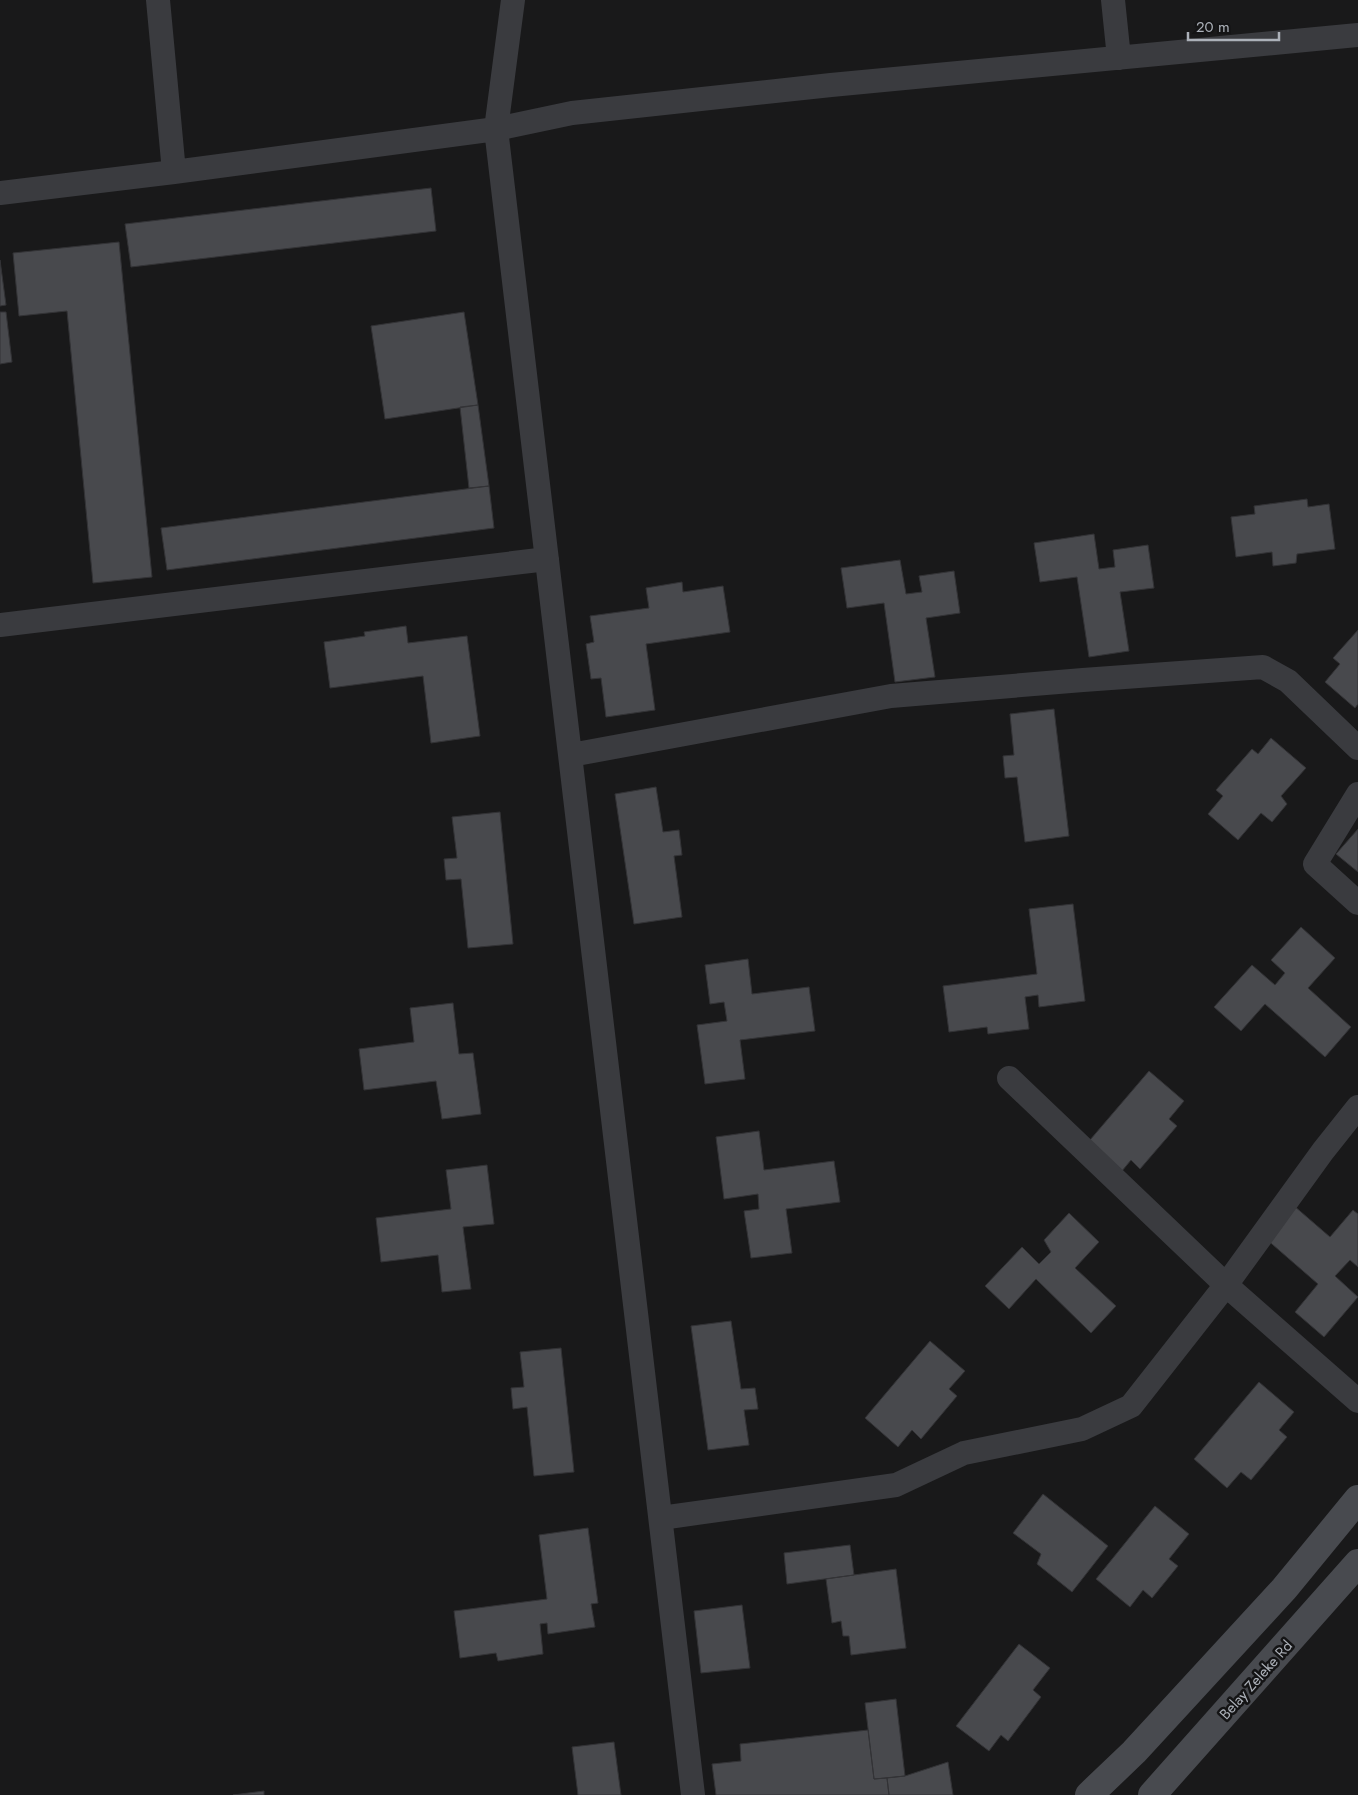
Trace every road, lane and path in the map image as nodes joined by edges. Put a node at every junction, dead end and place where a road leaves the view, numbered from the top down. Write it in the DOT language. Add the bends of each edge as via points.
graph roads {
  1 [pos="158,0"];
  2 [pos="513,0"];
  3 [pos="1113,0"];
  4 [pos="1358,35"];
  5 [pos="1119,58"];
  6 [pos="496,129"];
  7 [pos="174,172"];
  8 [pos="0,192"];
  9 [pos="548,559"];
  10 [pos="0,625"];
  11 [pos="1358,748"];
  12 [pos="570,755"];
  13 [pos="1358,794"];
  14 [pos="1358,903"];
  15 [pos="1009,1078"];
  16 [pos="1358,1108"];
  17 [pos="1226,1285"];
  18 [pos="1358,1401"];
  19 [pos="1358,1499"];
  20 [pos="661,1518"];
  21 [pos="1358,1563"];
  22 [pos="1091,1794"];
  23 [pos="693,1795"];
  24 [pos="1152,1795"];
  1 -- 7 [label="street"];
  2 -- 6 [label="street"];
  3 -- 5 [label="street"];
  4 -- 5 [label="street"];
  5 -- 6 [label="street" via="572,113"];
  6 -- 7 [label="street"];
  6 -- 9 [label="street"];
  7 -- 8 [label="street"];
  9 -- 10 [label="street"];
  9 -- 12 [label="street"];
  11 -- 12 [label="street" via="1288,681 1263,667 891,696"];
  12 -- 20 [label="street"];
  13 -- 14 [label="street" via="1315,864"];
  15 -- 17 [label="street"];
  16 -- 17 [label="street" via="1322,1151"];
  17 -- 18 [label="street"];
  17 -- 20 [label="street" via="1131,1406 1082,1429 964,1453 896,1485"];
  19 -- 22 [label="street" via="1284,1589 1134,1752"];
  20 -- 23 [label="street"];
  21 -- 24 [label="street, Belay Zeleke Rd"];
}
